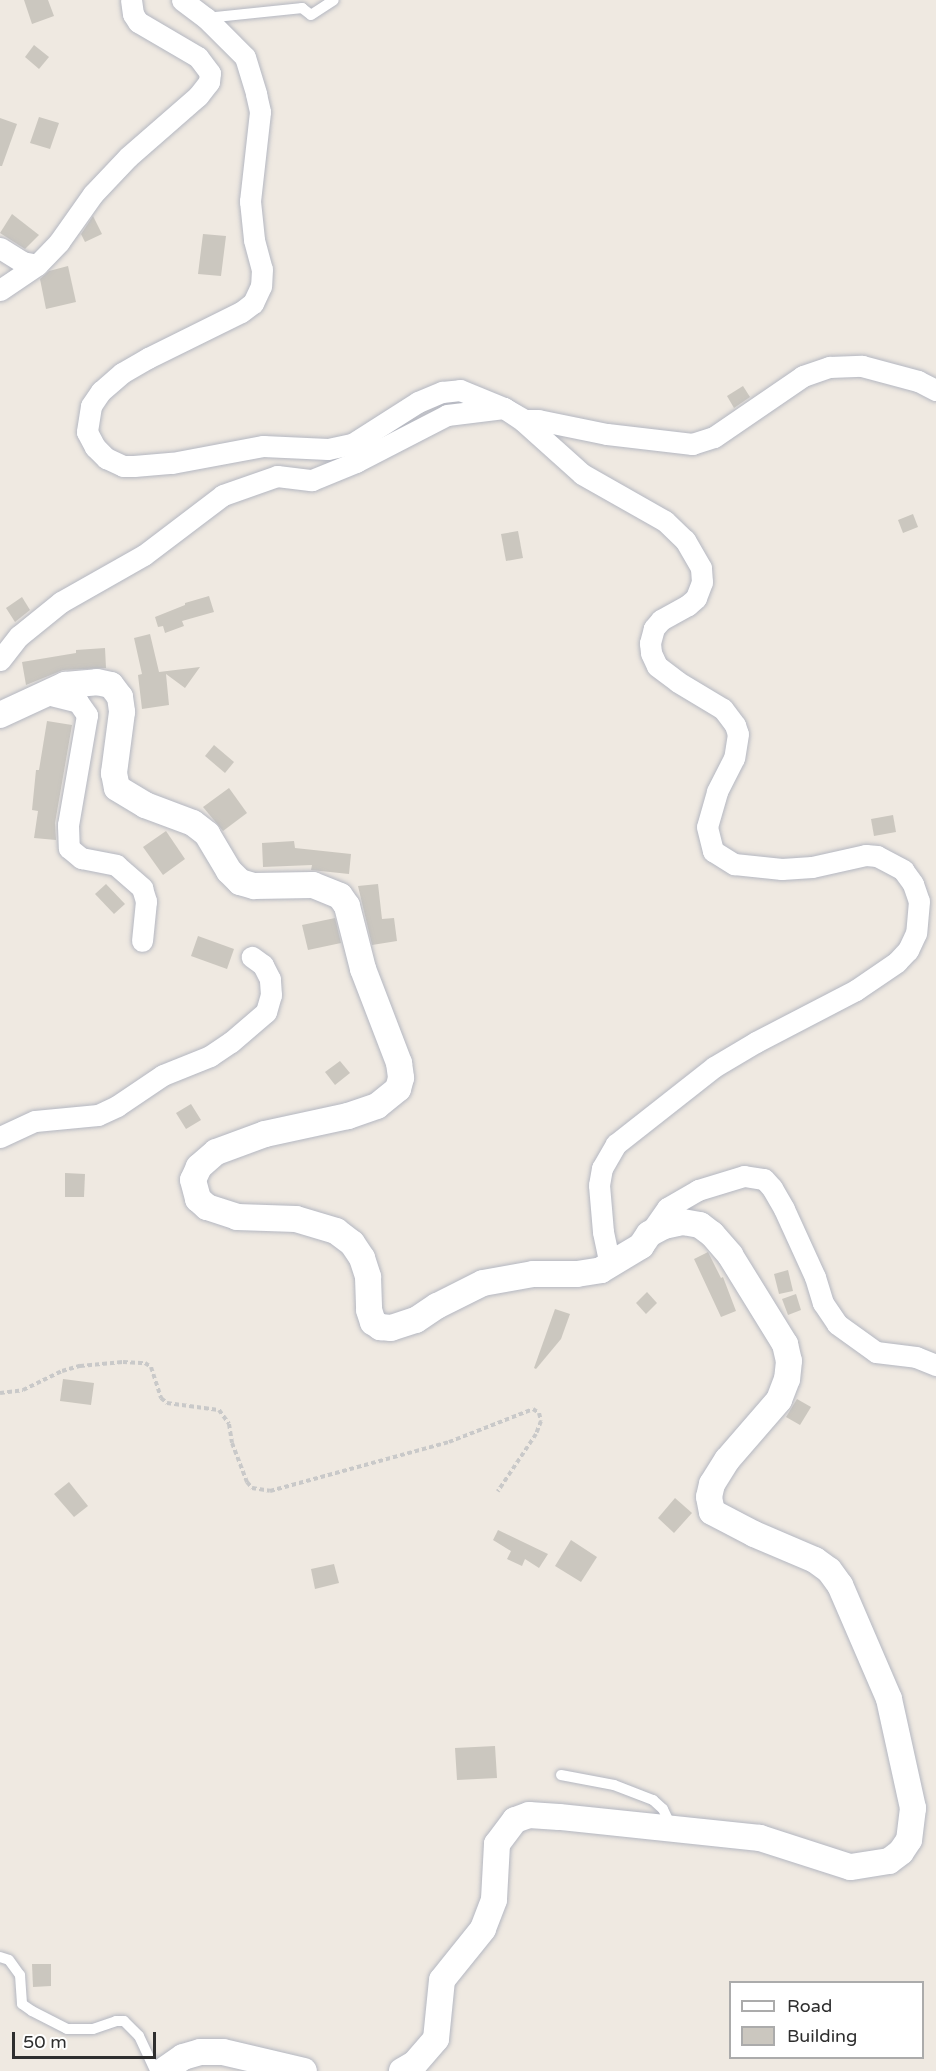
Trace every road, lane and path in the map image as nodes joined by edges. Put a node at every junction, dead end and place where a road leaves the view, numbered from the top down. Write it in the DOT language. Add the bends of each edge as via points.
graph roads {
  1 [pos="130,0"];
  2 [pos="182,0"];
  3 [pos="334,0"];
  4 [pos="206,18"];
  5 [pos="0,248"];
  6 [pos="37,265"];
  7 [pos="0,290"];
  8 [pos="936,390"];
  9 [pos="504,408"];
  10 [pos="0,660"];
  11 [pos="43,693"];
  12 [pos="0,715"];
  13 [pos="142,941"];
  14 [pos="252,957"];
  15 [pos="0,1137"];
  16 [pos="650,1234"];
  17 [pos="610,1265"];
  18 [pos="936,1365"];
  19 [pos="0,1393"];
  20 [pos="498,1491"];
  21 [pos="561,1775"];
  22 [pos="672,1828"];
  23 [pos="0,1957"];
  24 [pos="155,2071"];
  25 [pos="163,2071"];
  26 [pos="304,2071"];
  27 [pos="402,2071"];
  1 -- 6 [label="street" via="138,22 205,64 210,73 208,82 198,96 93,194 59,242"];
  2 -- 4 [label="street"];
  3 -- 4 [label="lane" via="311,15 302,8"];
  4 -- 9 [label="street" via="245,57 260,112 250,201 262,269 261,286 253,303 241,312 148,358 102,391 91,406 87,432 95,447 123,466 172,463 263,446 328,449 352,444 418,402 442,392 460,390"];
  5 -- 6 [label="street" via="22,262"];
  6 -- 7 [label="street"];
  8 -- 9 [label="street" via="918,381 861,366 829,367 803,376 714,437 692,444 525,420"];
  9 -- 10 [label="street" via="447,415 312,480 277,476 224,495 144,555 62,602 19,636"];
  9 -- 17 [label="street" via="582,474 665,521 686,540 698,561 702,582 696,598 654,628 651,653 657,666 723,709 738,734 734,758 706,827 713,851 734,864 782,869 877,856 903,870 919,901 916,933 908,950 883,974 714,1068 616,1144 602,1168 599,1185"];
  11 -- 12 [label="street"];
  11 -- 13 [label="street" via="78,702 87,715 68,825 69,848 81,858 116,865 142,888 146,901"];
  11 -- 17 [label="street" via="65,685 111,685 120,697 122,712 114,773 117,788 207,834 229,872 240,882 254,886 313,885 340,896 347,906 377,1010 399,1064 398,1089 377,1106 266,1134 216,1152 199,1167 193,1180 198,1199 220,1213 296,1219 336,1232 362,1258 370,1294 369,1310 373,1322 380,1327 401,1326 463,1293 505,1277 577,1274"];
  14 -- 15 [label="street" via="263,965 271,995 266,1012 231,1042 210,1056 163,1075 98,1115 35,1121"];
  16 -- 17 [label="street" via="642,1246"];
  16 -- 18 [label="street" via="667,1208 698,1190 744,1176 764,1179 784,1209 823,1303 837,1324 876,1352 916,1357"];
  16 -- 22 [label="street" via="683,1222 700,1225 712,1234 730,1255 785,1344 789,1361 779,1400 727,1460 712,1484 712,1512 809,1556 829,1570 840,1586 889,1699 913,1808 909,1840 901,1852 889,1861 867,1866 850,1867 760,1838"];
  19 -- 20 [label="path" via="23,1390 80,1366 145,1363 151,1367 166,1403 211,1407 226,1416 243,1473 252,1488 260,1491 405,1455 533,1409 541,1421 536,1434"];
  21 -- 22 [label="lane" via="614,1785 653,1800 663,1809"];
  22 -- 27 [label="street" via="529,1815 515,1820 497,1844 494,1900 483,1929 442,1980 436,2039 414,2064"];
  23 -- 24 [label="lane" via="9,1960 20,1975 22,2004 32,2012 67,2029 93,2029 124,2021 139,2036"];
  25 -- 26 [label="street" via="183,2057 200,2052 223,2052"];
}
